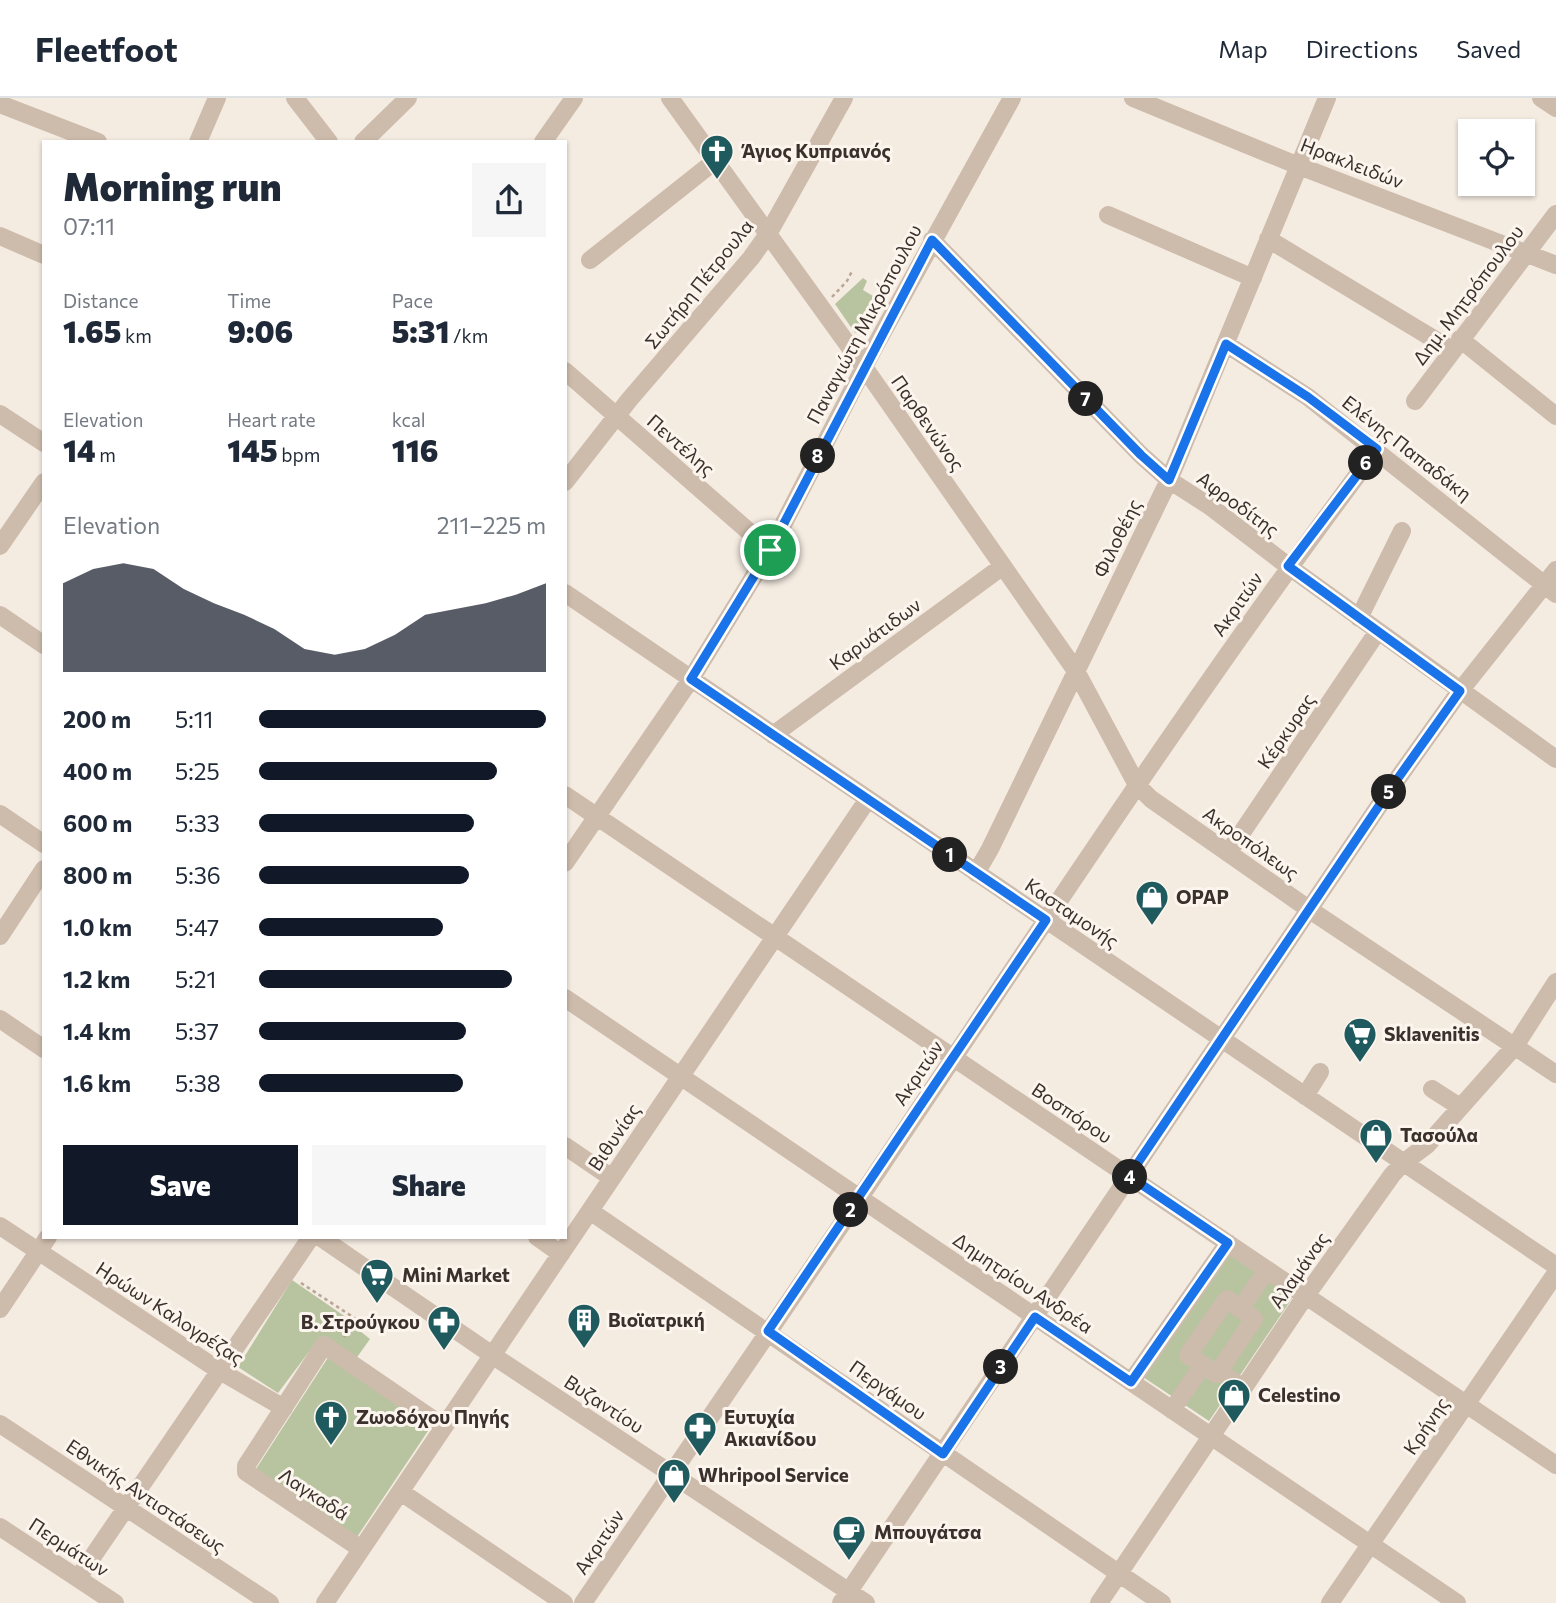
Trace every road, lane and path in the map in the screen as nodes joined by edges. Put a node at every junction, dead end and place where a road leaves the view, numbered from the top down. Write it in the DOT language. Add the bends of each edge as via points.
graph roads {
  1 [pos="217,98"];
  2 [pos="295,98"];
  3 [pos="408,98"];
  4 [pos="574,98"];
  5 [pos="670,98"];
  6 [pos="844,98"];
  7 [pos="1012,98"];
  8 [pos="1133,98"];
  9 [pos="1326,98"];
  10 [pos="1541,98"];
  11 [pos="0,104"];
  12 [pos="1556,108"];
  13 [pos="93,140"];
  14 [pos="199,140"];
  15 [pos="327,140"];
  16 [pos="365,140"];
  17 [pos="544,140"];
  18 [pos="715,161"];
  19 [pos="1299,166"];
  20 [pos="1556,214"];
  21 [pos="1108,215"];
  22 [pos="768,234"];
  23 [pos="0,236"];
  24 [pos="1268,239"];
  25 [pos="932,240"];
  26 [pos="1526,253"];
  27 [pos="42,254"];
  28 [pos="590,260"];
  29 [pos="1556,265"];
  30 [pos="852,271"];
  31 [pos="1253,278"];
  32 [pos="832,298"];
  33 [pos="1226,344"];
  34 [pos="1456,344"];
  35 [pos="864,368"];
  36 [pos="567,373"];
  37 [pos="1415,401"];
  38 [pos="0,414"];
  39 [pos="617,416"];
  40 [pos="1556,416"];
  41 [pos="42,442"];
  42 [pos="1377,449"];
  43 [pos="567,479"];
  44 [pos="1169,480"];
  45 [pos="42,485"];
  46 [pos="1402,531"];
  47 [pos="0,545"];
  48 [pos="770,550"];
  49 [pos="1003,566"];
  50 [pos="1288,566"];
  51 [pos="1552,583"];
  52 [pos="567,594"];
  53 [pos="0,615"];
  54 [pos="1359,618"];
  55 [pos="1378,631"];
  56 [pos="42,644"];
  57 [pos="1076,671"];
  58 [pos="691,679"];
  59 [pos="1460,691"];
  60 [pos="773,735"];
  61 [pos="1556,759"];
  62 [pos="1137,785"];
  63 [pos="567,797"];
  64 [pos="868,799"];
  65 [pos="0,814"];
  66 [pos="597,817"];
  67 [pos="42,843"];
  68 [pos="1228,853"];
  69 [pos="567,860"];
  70 [pos="42,872"];
  71 [pos="976,873"];
  72 [pos="1310,910"];
  73 [pos="1046,920"];
  74 [pos="0,936"];
  75 [pos="775,937"];
  76 [pos="1556,982"];
  77 [pos="567,1000"];
  78 [pos="0,1019"];
  79 [pos="1223,1040"];
  80 [pos="1515,1046"];
  81 [pos="42,1048"];
  82 [pos="953,1057"];
  83 [pos="1320,1072"];
  84 [pos="1556,1074"];
  85 [pos="680,1076"];
  86 [pos="1432,1089"];
  87 [pos="1305,1096"];
  88 [pos="1460,1107"];
  89 [pos="567,1147"];
  90 [pos="1403,1163"];
  91 [pos="1129,1176"];
  92 [pos="612,1178"];
  93 [pos="859,1198"];
  94 [pos="590,1211"];
  95 [pos="0,1226"];
  96 [pos="47,1239"];
  97 [pos="310,1239"];
  98 [pos="323,1239"];
  99 [pos="540,1239"];
  100 [pos="1228,1243"];
  101 [pos="38,1253"];
  102 [pos="561,1254"];
  103 [pos="1556,1266"];
  104 [pos="1267,1270"];
  105 [pos="287,1273"];
  106 [pos="1556,1273"];
  107 [pos="1306,1296"];
  108 [pos="0,1308"];
  109 [pos="1246,1315"];
  110 [pos="1035,1317"];
  111 [pos="1173,1324"];
  112 [pos="768,1331"];
  113 [pos="1277,1338"];
  114 [pos="1198,1340"];
  115 [pos="329,1348"];
  116 [pos="493,1355"];
  117 [pos="1211,1368"];
  118 [pos="220,1371"];
  119 [pos="1131,1382"];
  120 [pos="1243,1388"];
  121 [pos="1467,1404"];
  122 [pos="284,1408"];
  123 [pos="1172,1410"];
  124 [pos="0,1424"];
  125 [pos="444,1427"];
  126 [pos="1210,1436"];
  127 [pos="943,1454"];
  128 [pos="1556,1465"];
  129 [pos="671,1474"];
  130 [pos="401,1492"];
  131 [pos="126,1508"];
  132 [pos="0,1527"];
  133 [pos="1371,1544"];
  134 [pos="360,1549"];
  135 [pos="1119,1573"];
  136 [pos="78,1578"];
  137 [pos="845,1597"];
  138 [pos="116,1603"];
  139 [pos="270,1603"];
  140 [pos="325,1603"];
  141 [pos="564,1603"];
  142 [pos="583,1603"];
  143 [pos="866,1603"];
  144 [pos="1099,1603"];
  145 [pos="1163,1603"];
  146 [pos="1330,1603"];
  147 [pos="1457,1603"];
  1 -- 14 [label="street"];
  2 -- 15 [label="street"];
  3 -- 16 [label="street"];
  4 -- 17 [label="street"];
  5 -- 18 [label="street, Παρθενώνος"];
  6 -- 22 [label="street, Σωτήρη Πέτρουλα"];
  7 -- 25 [label="street, Παναγιώτη Μικρόπουλου"];
  8 -- 19 [label="street, Ηρακλειδών"];
  9 -- 19 [label="street, Φιλοθέης"];
  10 -- 12 [label="street"];
  11 -- 13 [label="street"];
  18 -- 22 [label="street, Παρθενώνος"];
  18 -- 28 [label="street"];
  19 -- 24 [label="street, Φιλοθέης"];
  19 -- 26 [label="street, Ηρακλειδών"];
  20 -- 26 [label="street, Δημ. Μητρόπουλου"];
  21 -- 31 [label="street"];
  22 -- 35 [label="street, Παρθενώνος"];
  22 -- 39 [label="street, Σωτήρη Πέτρουλα"];
  23 -- 27 [label="street"];
  24 -- 31 [label="street, Φιλοθέης"];
  24 -- 34 [label="street"];
  25 -- 35 [label="street, Παναγιώτη Μικρόπουλου"];
  25 -- 44 [label="street, Αφροδίτης"];
  26 -- 29 [label="street, Ηρακλειδών"];
  26 -- 34 [label="street, Δημ. Μητρόπουλου"];
  30 -- 32 [label="path"];
  31 -- 33 [label="street, Φιλοθέης"];
  33 -- 42 [label="street, Ελένης Παπαδάκη"];
  33 -- 44 [label="street, Φιλοθέης"];
  34 -- 37 [label="street, Δημ. Μητρόπουλου"];
  34 -- 40 [label="street"];
  35 -- 48 [label="street, Παναγιώτη Μικρόπουλου"];
  35 -- 49 [label="street, Παρθενώνος"];
  36 -- 39 [label="street, Πεντέλης"];
  38 -- 41 [label="street"];
  39 -- 43 [label="street, Σωτήρη Πέτρουλα"];
  39 -- 48 [label="street, Πεντέλης"];
  42 -- 50 [label="street"];
  42 -- 51 [label="street, Ελένης Παπαδάκη"];
  44 -- 50 [label="street, Αφροδίτης"];
  44 -- 57 [label="street, Φιλοθέης"];
  45 -- 47 [label="street"];
  46 -- 54 [label="street"];
  48 -- 58 [label="street, Παναγιώτη Μικρόπουλου"];
  49 -- 57 [label="street, Παρθενώνος"];
  49 -- 60 [label="street, Καρυάτιδων"];
  50 -- 54 [label="street, Αφροδίτης"];
  50 -- 62 [label="street, Ακριτών"];
  51 -- 59 [label="street"];
  52 -- 58 [label="street, Κασταμονής"];
  53 -- 56 [label="street"];
  54 -- 55 [label="street, Αφροδίτης"];
  55 -- 59 [label="street, Αφροδίτης"];
  55 -- 68 [label="street, Κέρκυρας"];
  57 -- 62 [label="street, Ακροπόλεως"];
  57 -- 71 [label="street, Φιλοθέης"];
  58 -- 60 [label="street, Κασταμονής"];
  58 -- 66 [label="street"];
  59 -- 61 [label="street, Αφροδίτης"];
  59 -- 72 [label="street"];
  60 -- 64 [label="street, Κασταμονής"];
  62 -- 68 [label="street, Ακροπόλεως"];
  62 -- 73 [label="street, Ακριτών"];
  63 -- 66 [label="street, Βοσπόρου"];
  64 -- 71 [label="street, Κασταμονής"];
  64 -- 75 [label="street, Βιθυνίας"];
  65 -- 67 [label="street"];
  66 -- 69 [label="street"];
  66 -- 75 [label="street, Βοσπόρου"];
  68 -- 72 [label="street, Ακροπόλεως"];
  70 -- 74 [label="street"];
  71 -- 73 [label="street, Κασταμονής"];
  72 -- 79 [label="street"];
  72 -- 80 [label="street, Ακροπόλεως"];
  73 -- 79 [label="street, Κασταμονής"];
  73 -- 82 [label="street, Ακριτών"];
  75 -- 82 [label="street, Βοσπόρου"];
  75 -- 85 [label="street, Βιθυνίας"];
  76 -- 80 [label="street, Αλαμάνας"];
  77 -- 85 [label="street, Δημητρίου Ανδρέα"];
  78 -- 81 [label="street"];
  79 -- 87 [label="street, Κασταμονής"];
  79 -- 91 [label="street"];
  80 -- 84 [label="street, Ακροπόλεως"];
  80 -- 88 [label="street, Αλαμάνας"];
  82 -- 91 [label="street, Βοσπόρου"];
  82 -- 93 [label="street, Ακριτών"];
  83 -- 87 [label="street"];
  85 -- 92 [label="street, Βιθυνίας"];
  85 -- 93 [label="street, Δημητρίου Ανδρέα"];
  86 -- 88 [label="street"];
  87 -- 90 [label="street, Κασταμονής"];
  88 -- 90 [label="street, Αλαμάνας" via="1427,1145"];
  89 -- 92 [label="street"];
  90 -- 103 [label="street, Κασταμονής"];
  90 -- 107 [label="street, Αλαμάνας"];
  91 -- 100 [label="street, Βοσπόρου"];
  91 -- 110 [label="street"];
  92 -- 94 [label="street, Βιθυνίας"];
  93 -- 110 [label="street, Δημητρίου Ανδρέα"];
  93 -- 112 [label="street, Ακριτών"];
  94 -- 102 [label="street, Βιθυνίας"];
  94 -- 112 [label="street, Περγάμου"];
  95 -- 101 [label="street, Ηρώων Καλογρέζας"];
  96 -- 101 [label="street"];
  97 -- 105 [label="street"];
  98 -- 116 [label="street, Βυζαντίου"];
  99 -- 102 [label="street"];
  100 -- 104 [label="street, Βοσπόρου"];
  100 -- 111 [label="street"];
  101 -- 108 [label="street"];
  101 -- 118 [label="street, Ηρώων Καλογρέζας"];
  102 -- 116 [label="street, Βιθυνίας"];
  104 -- 107 [label="street, Βοσπόρου"];
  104 -- 109 [label="street"];
  105 -- 115 [label="path" via="356,1319"];
  105 -- 118 [label="street"];
  106 -- 121 [label="street, Κρήνης"];
  107 -- 113 [label="street, Αλαμάνας"];
  107 -- 121 [label="street, Βοσπόρου"];
  109 -- 113 [label="street"];
  109 -- 114 [label="street" via="1227,1300"];
  109 -- 117 [label="street"];
  110 -- 119 [label="street, Δημητρίου Ανδρέα"];
  110 -- 127 [label="street"];
  111 -- 114 [label="street"];
  111 -- 119 [label="street"];
  112 -- 127 [label="street, Περγάμου"];
  112 -- 129 [label="street, Ακριτών"];
  113 -- 120 [label="street, Αλαμάνας"];
  114 -- 117 [label="street" via="1188,1355"];
  115 -- 122 [label="street"];
  115 -- 125 [label="street"];
  116 -- 125 [label="street, Βιθυνίας"];
  116 -- 129 [label="street, Βυζαντίου"];
  117 -- 120 [label="street"];
  117 -- 123 [label="street"];
  118 -- 122 [label="street, Ηρώων Καλογρέζας"];
  118 -- 131 [label="street"];
  119 -- 123 [label="street, Δημητρίου Ανδρέα"];
  120 -- 126 [label="street, Αλαμάνας"];
  121 -- 128 [label="street, Βοσπόρου"];
  121 -- 133 [label="street, Κρήνης"];
  122 -- 134 [label="street, Λαγκαδά" via="246,1472"];
  123 -- 126 [label="street, Δημητρίου Ανδρέα"];
  124 -- 131 [label="street, Εθνικής Αντιστάσεως"];
  125 -- 130 [label="street, Βιθυνίας"];
  126 -- 133 [label="street, Δημητρίου Ανδρέα"];
  126 -- 135 [label="street, Αλαμάνας"];
  127 -- 135 [label="street, Περγάμου"];
  127 -- 137 [label="street"];
  129 -- 137 [label="street, Βυζαντίου"];
  129 -- 142 [label="street, Ακριτών"];
  130 -- 134 [label="street, Βιθυνίας"];
  130 -- 141 [label="street"];
  131 -- 136 [label="street"];
  131 -- 139 [label="street, Εθνικής Αντιστάσεως"];
  132 -- 136 [label="street, Περμάτων"];
  133 -- 146 [label="street, Κρήνης"];
  133 -- 147 [label="street, Δημητρίου Ανδρέα"];
  134 -- 140 [label="street, Βιθυνίας"];
  135 -- 144 [label="street, Αλαμάνας"];
  135 -- 145 [label="street, Περγάμου"];
  136 -- 138 [label="street, Περμάτων"];
  137 -- 143 [label="street, Βυζαντίου"];
}
